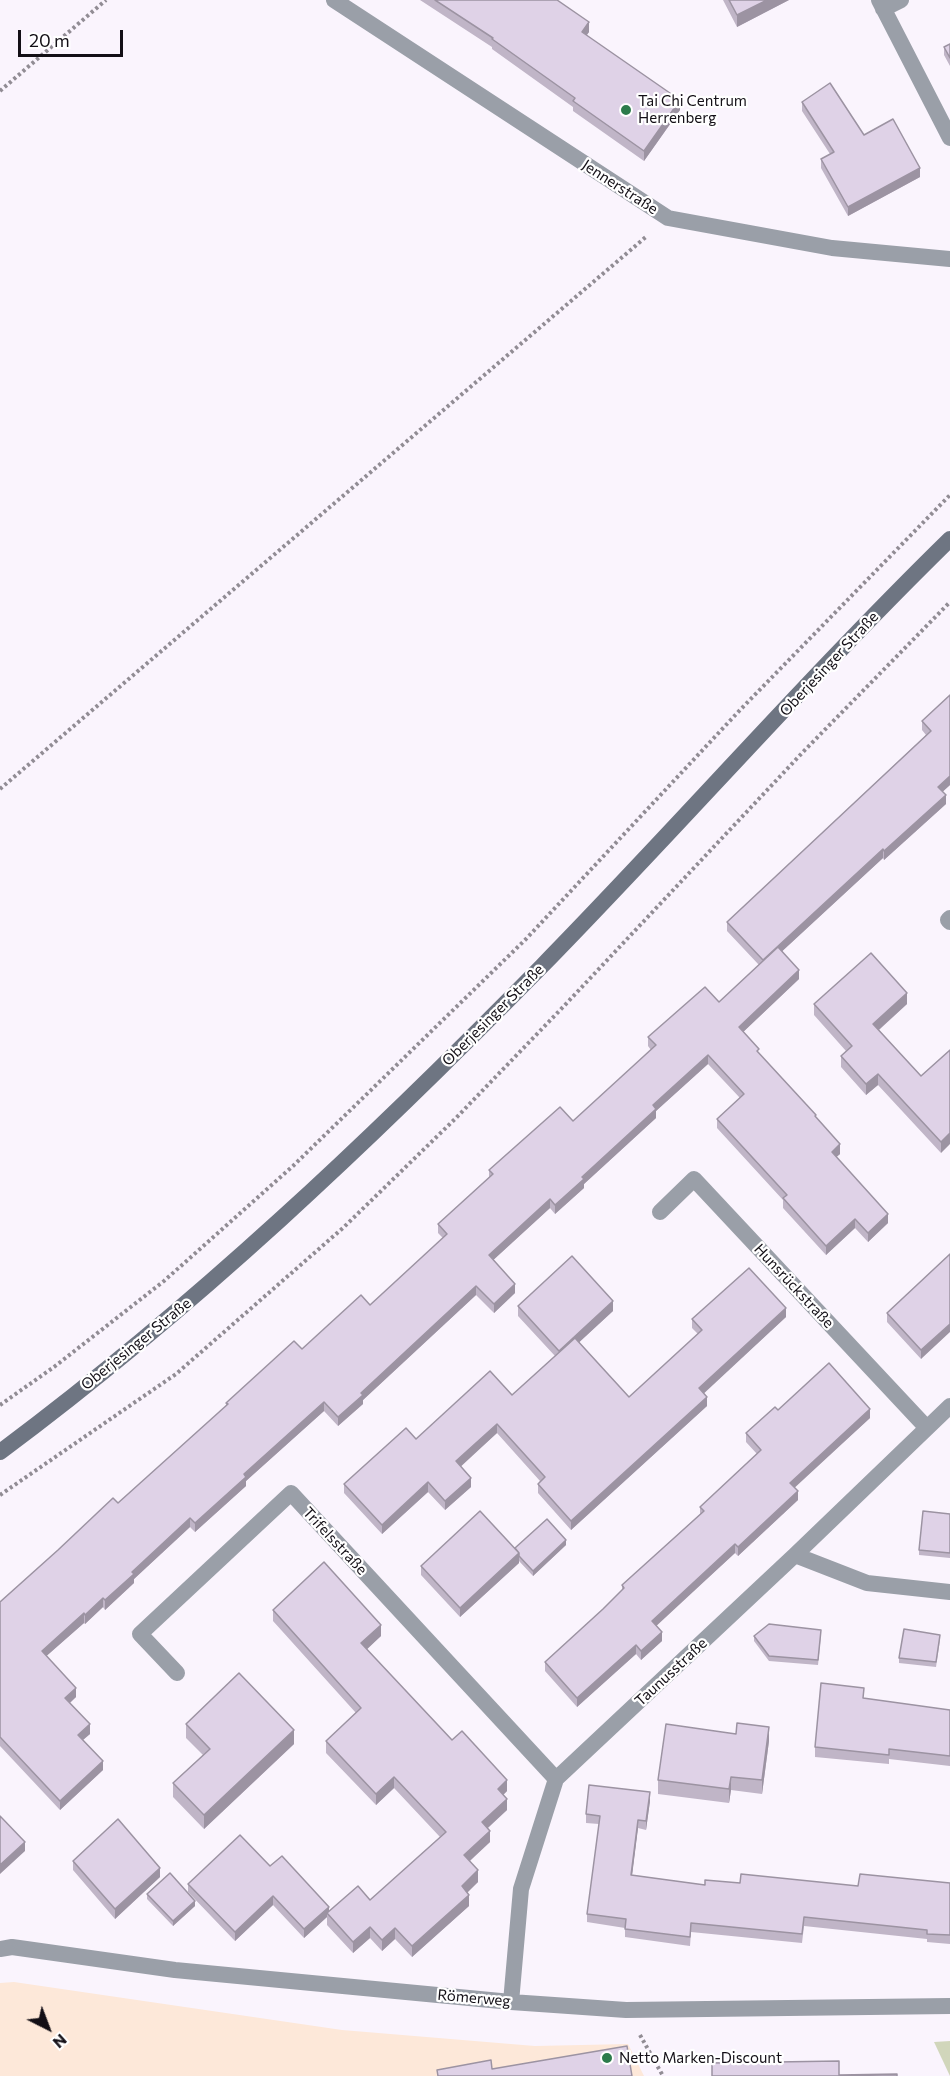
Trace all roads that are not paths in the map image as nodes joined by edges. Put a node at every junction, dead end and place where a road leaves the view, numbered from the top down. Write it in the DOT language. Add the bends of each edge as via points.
graph roads {
  1 [pos="334,0"];
  2 [pos="901,0"];
  3 [pos="881,4"];
  4 [pos="950,138"];
  5 [pos="950,259"];
  6 [pos="950,539"];
  7 [pos="660,1212"];
  8 [pos="950,1406"];
  9 [pos="926,1427"];
  10 [pos="0,1452"];
  11 [pos="795,1555"];
  12 [pos="950,1592"];
  13 [pos="177,1673"];
  14 [pos="556,1779"];
  15 [pos="0,1949"];
  16 [pos="512,2002"];
  17 [pos="950,2006"];
  1 -- 5 [label="street, Jennerstraße" via="668,218 832,248"];
  2 -- 3 [label="street"];
  3 -- 4 [label="street"];
  6 -- 10 [label="main road, Oberjesinger Straße" via="543,965 368,1138 169,1319"];
  7 -- 9 [label="street, Hunsrückstraße" via="694,1179"];
  8 -- 9 [label="street, Taunusstraße"];
  9 -- 11 [label="street, Taunusstraße"];
  11 -- 12 [label="street" via="867,1583"];
  11 -- 14 [label="street, Taunusstraße"];
  13 -- 14 [label="street, Trifelsstraße" via="140,1634 291,1493"];
  14 -- 16 [label="street, Taunusstraße" via="521,1888"];
  15 -- 16 [label="street, Römerweg" via="12,1947 176,1970"];
  16 -- 17 [label="street, Römerweg" via="626,2010"];
}
